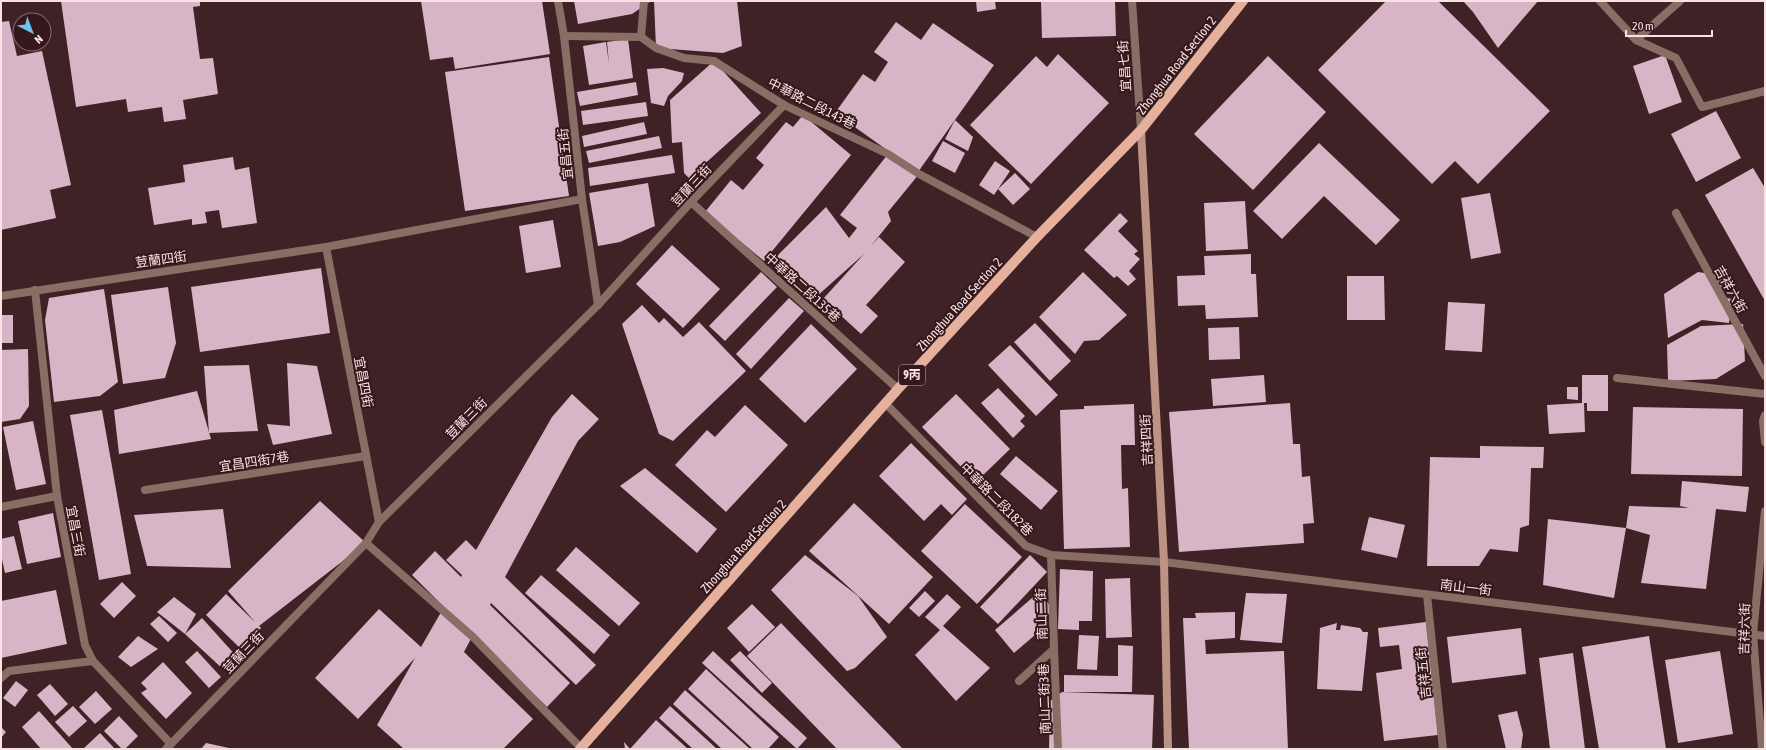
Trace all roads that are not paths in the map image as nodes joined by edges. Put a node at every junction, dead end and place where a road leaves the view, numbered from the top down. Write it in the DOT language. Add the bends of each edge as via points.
graph roads {
  1 [pos="558,1"];
  2 [pos="644,1"];
  3 [pos="1132,1"];
  4 [pos="1243,1"];
  5 [pos="1600,1"];
  6 [pos="1680,1"];
  7 [pos="564,36"];
  8 [pos="641,37"];
  9 [pos="1636,40"];
  10 [pos="1765,91"];
  11 [pos="784,105"];
  12 [pos="1141,130"];
  13 [pos="582,199"];
  14 [pos="691,202"];
  15 [pos="1676,214"];
  16 [pos="1037,237"];
  17 [pos="326,246"];
  18 [pos="35,290"];
  19 [pos="1,296"];
  20 [pos="598,304"];
  21 [pos="1765,376"];
  22 [pos="1617,378"];
  23 [pos="898,389"];
  24 [pos="1765,394"];
  25 [pos="886,404"];
  26 [pos="1765,415"];
  27 [pos="1765,442"];
  28 [pos="366,456"];
  29 [pos="145,490"];
  30 [pos="57,496"];
  31 [pos="1,507"];
  32 [pos="1765,511"];
  33 [pos="379,522"];
  34 [pos="366,543"];
  35 [pos="1051,555"];
  36 [pos="1164,562"];
  37 [pos="1427,595"];
  38 [pos="1753,634"];
  39 [pos="1765,636"];
  40 [pos="1054,649"];
  41 [pos="93,661"];
  42 [pos="1,678"];
  43 [pos="1019,681"];
  44 [pos="168,746"];
  45 [pos="581,749"];
  46 [pos="1058,749"];
  47 [pos="1168,749"];
  48 [pos="1443,749"];
  49 [pos="1762,749"];
  1 -- 7 [label="street, 宜昌五街"];
  2 -- 8 [label="street"];
  3 -- 12 [label="street, 宜昌七街"];
  4 -- 12 [label="main road, Zhonghua Road Section 2 / 9丙"];
  5 -- 9 [label="street"];
  6 -- 9 [label="street"];
  7 -- 8 [label="street"];
  7 -- 13 [label="street, 宜昌五街"];
  8 -- 11 [label="street, 中華路二段143巷" via="656,48 684,58 714,61"];
  9 -- 10 [label="street" via="1676,58 1702,107"];
  11 -- 14 [label="street, 荳蘭三街"];
  11 -- 16 [label="street, 中華路二段143巷" via="888,154 919,174"];
  12 -- 16 [label="main road, Zhonghua Road Section 2 / 9丙"];
  12 -- 36 [label="street, 吉祥四街"];
  13 -- 17 [label="street, 荳蘭四街"];
  13 -- 20 [label="street, 宜昌五街"];
  14 -- 20 [label="street, 荳蘭三街"];
  14 -- 23 [label="street, 中華路二段135巷"];
  15 -- 21 [label="street, 吉祥六街"];
  16 -- 23 [label="main road, Zhonghua Road Section 2 / 9丙"];
  17 -- 18 [label="street, 荳蘭四街"];
  17 -- 28 [label="street, 宜昌四街"];
  18 -- 19 [label="street, 荳蘭四街"];
  18 -- 30 [label="street, 宜昌三街"];
  20 -- 33 [label="street, 荳蘭三街"];
  22 -- 24 [label="street"];
  23 -- 25 [label="main road, Zhonghua Road Section 2 / 9丙"];
  25 -- 35 [label="street, 中華路二段182巷" via="1026,546"];
  25 -- 45 [label="main road, Zhonghua Road Section 2 / 9丙"];
  26 -- 27 [label="street"];
  28 -- 29 [label="street, 宜昌四街7巷"];
  28 -- 33 [label="street, 宜昌四街"];
  30 -- 31 [label="street"];
  30 -- 41 [label="street, 宜昌三街" via="85,645"];
  32 -- 38 [label="street, 吉祥六街"];
  33 -- 34 [label="street, 荳蘭三街"];
  34 -- 44 [label="street, 荳蘭三街"];
  34 -- 45 [label="street" via="473,636"];
  35 -- 36 [label="street, 中華路二段182巷"];
  35 -- 40 [label="street, 南山二街"];
  36 -- 37 [label="street, 南山一街"];
  36 -- 47 [label="street, 吉祥四街"];
  37 -- 38 [label="street, 南山一街"];
  37 -- 48 [label="street, 吉祥五街"];
  38 -- 39 [label="street, 南山一街"];
  38 -- 49 [label="street, 吉祥六街"];
  40 -- 43 [label="street, 南山二街"];
  40 -- 46 [label="street, 南山二街3巷"];
  41 -- 42 [label="street" via="9,671"];
  41 -- 44 [label="street, 宜昌三街"];
}
